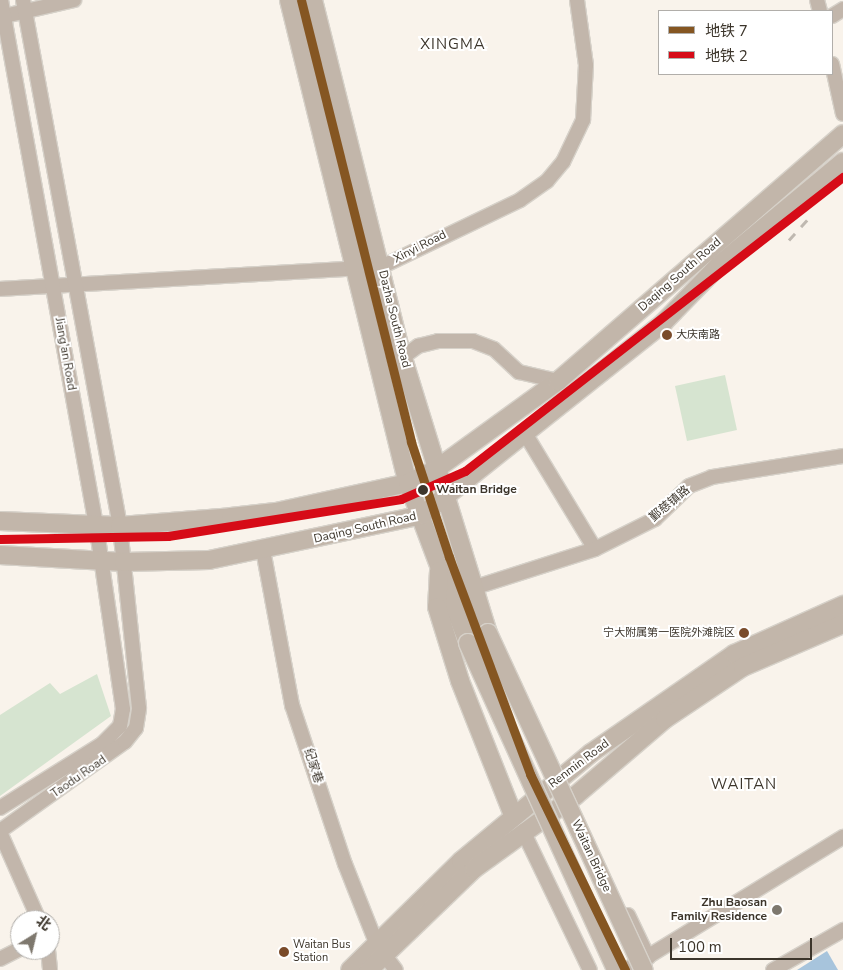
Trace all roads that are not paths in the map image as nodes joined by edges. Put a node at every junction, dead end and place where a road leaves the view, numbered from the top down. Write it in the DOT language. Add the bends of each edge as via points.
graph roads {
  1 [pos="44,0"];
  2 [pos="74,0"];
  3 [pos="289,0"];
  4 [pos="313,0"];
  5 [pos="577,0"];
  6 [pos="24,5"];
  7 [pos="2,11"];
  8 [pos="833,69"];
  9 [pos="843,114"];
  10 [pos="843,134"];
  11 [pos="843,162"];
  12 [pos="381,267"];
  13 [pos="358,268"];
  14 [pos="76,287"];
  15 [pos="0,288"];
  16 [pos="54,288"];
  17 [pos="403,357"];
  18 [pos="558,381"];
  19 [pos="526,435"];
  20 [pos="843,456"];
  21 [pos="435,470"];
  22 [pos="408,483"];
  23 [pos="447,498"];
  24 [pos="422,515"];
  25 [pos="0,521"];
  26 [pos="96,525"];
  27 [pos="120,526"];
  28 [pos="595,549"];
  29 [pos="262,550"];
  30 [pos="0,555"];
  31 [pos="463,557"];
  32 [pos="101,560"];
  33 [pos="124,562"];
  34 [pos="439,563"];
  35 [pos="476,587"];
  36 [pos="843,605"];
  37 [pos="843,624"];
  38 [pos="488,633"];
  39 [pos="468,643"];
  40 [pos="139,708"];
  41 [pos="123,709"];
  42 [pos="562,776"];
  43 [pos="570,800"];
  44 [pos="0,808"];
  45 [pos="513,815"];
  46 [pos="0,831"];
  47 [pos="524,831"];
  48 [pos="843,837"];
  49 [pos="35,910"];
  50 [pos="843,930"];
  51 [pos="380,950"];
  52 [pos="646,963"];
  53 [pos="350,970"];
  54 [pos="369,970"];
  55 [pos="396,970"];
  56 [pos="590,970"];
  57 [pos="616,970"];
  58 [pos="626,970"];
  59 [pos="773,970"];
  1 -- 6 [label="street"];
  2 -- 6 [label="street"];
  3 -- 13 [label="main road, Dazha South Road"];
  4 -- 12 [label="main road, Dazha South Road"];
  5 -- 12 [label="street, Xinyi Road" via="586,94 583,120 563,162 547,182 520,200"];
  6 -- 7 [label="street"];
  6 -- 14 [label="street, Jiang'an Road"];
  7 -- 16 [label="street, Jiang'an Road"];
  8 -- 9 [label="street"];
  10 -- 18 [label="main road, Daqing South Road"];
  11 -- 19 [label="main road, Daqing South Road" via="720,264 663,323"];
  12 -- 13 [label="street, Xinyi Road"];
  12 -- 17 [label="main road, Dazha South Road"];
  13 -- 14 [label="street, Xinyi Road"];
  13 -- 22 [label="main road, Dazha South Road"];
  14 -- 16 [label="street, Xinyi Road"];
  14 -- 27 [label="street, Jiang'an Road"];
  15 -- 16 [label="street, Xinyi Road"];
  16 -- 26 [label="street, Jiang'an Road"];
  17 -- 18 [label="street" via="418,346 438,341 473,341 494,349 520,372"];
  17 -- 21 [label="main road, Dazha South Road"];
  18 -- 21 [label="main road, Daqing South Road"];
  19 -- 23 [label="main road, Daqing South Road"];
  19 -- 28 [label="street"];
  20 -- 28 [label="street, 鄞慈镇路" via="712,477 689,486 655,519"];
  21 -- 22 [label="main road, Daqing South Road"];
  21 -- 23 [label="main road, Dazha South Road"];
  22 -- 24 [label="main road, Dazha South Road"];
  22 -- 27 [label="main road, Daqing South Road" via="276,512"];
  23 -- 24 [label="main road, Daqing South Road"];
  23 -- 31 [label="main road, Dazha South Road"];
  24 -- 29 [label="main road, Daqing South Road"];
  24 -- 34 [label="main road, Dazha South Road"];
  25 -- 26 [label="main road, Daqing South Road"];
  26 -- 27 [label="main road, Daqing South Road"];
  26 -- 32 [label="street, Jiang'an Road"];
  27 -- 33 [label="street, Jiang'an Road"];
  28 -- 35 [label="street, 鄞慈镇路"];
  29 -- 33 [label="main road, Daqing South Road" via="209,560"];
  29 -- 51 [label="street, 纪家巷" via="292,705"];
  30 -- 32 [label="main road, Daqing South Road"];
  31 -- 35 [label="main road"];
  31 -- 38 [label="main road, Dazha South Road"];
  32 -- 33 [label="main road, Daqing South Road"];
  32 -- 41 [label="street, Jiang'an Road"];
  33 -- 40 [label="street, Jiang'an Road"];
  34 -- 39 [label="main road, Dazha South Road"];
  34 -- 45 [label="main road" via="437,607 460,681"];
  35 -- 42 [label="main road"];
  36 -- 42 [label="main road, Renmin Road" via="734,654"];
  37 -- 43 [label="main road, Renmin Road" via="743,667 665,719"];
  38 -- 52 [label="main road, Waitan Bridge, bridge"];
  39 -- 57 [label="main road, Waitan Bridge, bridge"];
  40 -- 46 [label="street, Taodu Road" via="136,728 126,742"];
  41 -- 44 [label="street, Taodu Road" via="120,726 102,744"];
  42 -- 45 [label="main road, Renmin Road"];
  43 -- 47 [label="main road, Renmin Road"];
  43 -- 52 [label="street"];
  45 -- 51 [label="main road, Renmin Road"];
  46 -- 49 [label="street"];
  47 -- 51 [label="main road, Renmin Road" via="474,869"];
  47 -- 56 [label="street"];
  48 -- 52 [label="street"];
  50 -- 59 [label="street"];
  51 -- 53 [label="main road, Renmin Road"];
  51 -- 54 [label="main road, Renmin Road"];
  51 -- 55 [label="street, 纪家巷"];
  52 -- 58 [label="street"];
}
